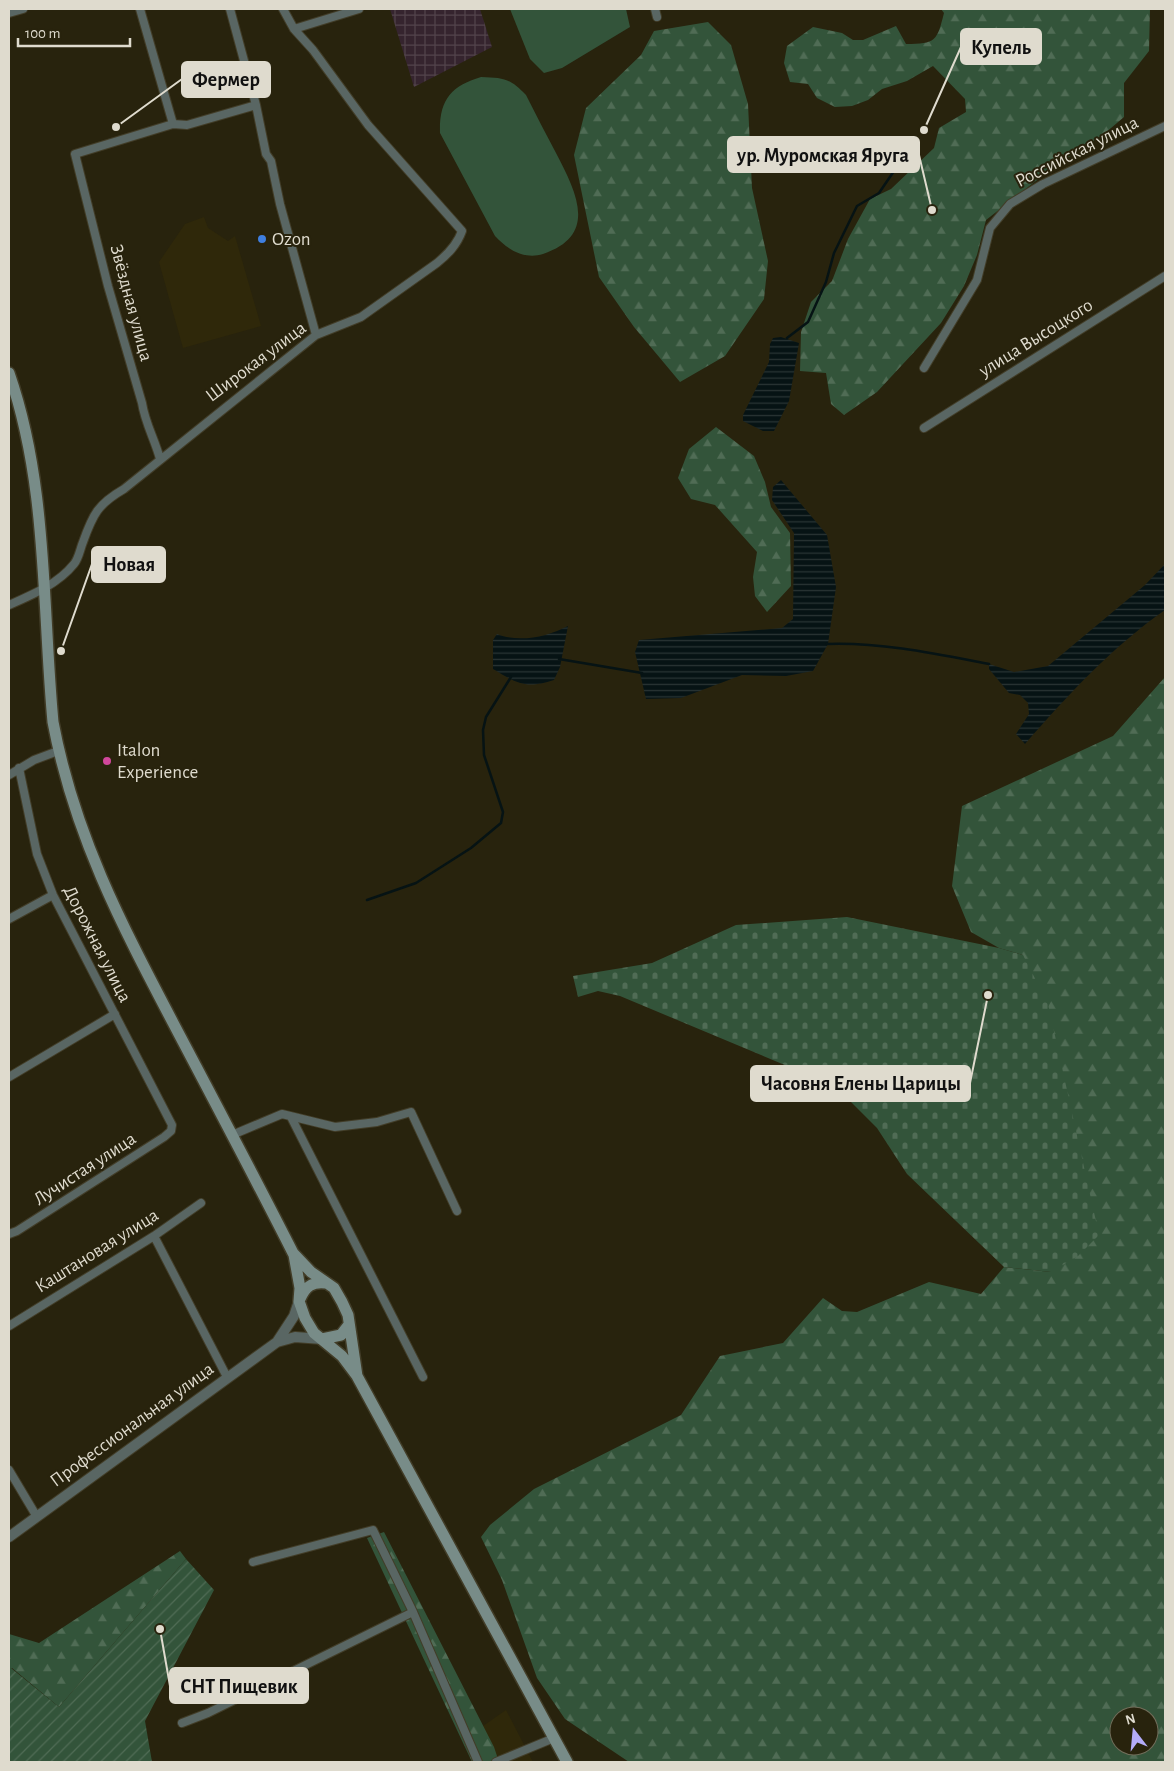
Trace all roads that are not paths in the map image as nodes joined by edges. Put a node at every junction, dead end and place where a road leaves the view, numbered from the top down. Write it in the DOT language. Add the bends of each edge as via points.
graph roads {
  1 [pos="24,9"];
  2 [pos="140,9"];
  3 [pos="230,9"];
  4 [pos="283,9"];
  5 [pos="359,9"];
  6 [pos="655,9"];
  7 [pos="9,13"];
  8 [pos="657,17"];
  9 [pos="294,30"];
  10 [pos="256,105"];
  11 [pos="173,124"];
  12 [pos="1165,126"];
  13 [pos="1165,276"];
  14 [pos="316,335"];
  15 [pos="924,368"];
  16 [pos="9,373"];
  17 [pos="924,428"];
  18 [pos="160,459"];
  19 [pos="44,588"];
  20 [pos="9,605"];
  21 [pos="58,751"];
  22 [pos="20,768"];
  23 [pos="9,775"];
  24 [pos="53,895"];
  25 [pos="9,919"];
  26 [pos="115,1014"];
  27 [pos="9,1077"];
  28 [pos="290,1117"];
  29 [pos="172,1125"];
  30 [pos="232,1134"];
  31 [pos="201,1203"];
  32 [pos="457,1211"];
  33 [pos="9,1234"];
  34 [pos="154,1236"];
  35 [pos="293,1253"];
  36 [pos="326,1283"];
  37 [pos="299,1301"];
  38 [pos="9,1326"];
  39 [pos="348,1326"];
  40 [pos="322,1339"];
  41 [pos="277,1342"];
  42 [pos="357,1376"];
  43 [pos="228,1377"];
  44 [pos="423,1377"];
  45 [pos="9,1470"];
  46 [pos="37,1517"];
  47 [pos="9,1537"];
  48 [pos="253,1562"];
  49 [pos="413,1612"];
  50 [pos="182,1723"];
  51 [pos="554,1738"];
  52 [pos="478,1762"];
  53 [pos="496,1762"];
  54 [pos="567,1762"];
  1 -- 7 [label="street"];
  2 -- 11 [label="street"];
  3 -- 10 [label="street"];
  4 -- 9 [label="street, Широкая улица"];
  5 -- 9 [label="street"];
  6 -- 8 [label="street"];
  9 -- 14 [label="street, Широкая улица" via="313,50 368,126 462,231 448,254 437,263 361,317"];
  10 -- 11 [label="street" via="187,125"];
  10 -- 14 [label="street" via="266,154 271,161"];
  11 -- 18 [label="street, Звёздная улица" via="75,154 145,421"];
  12 -- 15 [label="street, Российская улица" via="1043,184 1010,204 990,228 977,280"];
  13 -- 17 [label="street, улица Высоцкого"];
  14 -- 18 [label="street, Широкая улица"];
  16 -- 19 [label="main road" via="32,456"];
  18 -- 19 [label="street, Широкая улица" via="97,509 75,563"];
  19 -- 20 [label="street, Широкая улица"];
  19 -- 21 [label="main road" via="49,684"];
  21 -- 22 [label="street"];
  21 -- 30 [label="main road" via="79,824 107,893"];
  22 -- 23 [label="street"];
  22 -- 24 [label="street, Дорожная улица" via="37,854"];
  24 -- 25 [label="street"];
  24 -- 26 [label="street, Дорожная улица"];
  26 -- 27 [label="street"];
  26 -- 29 [label="street, Дорожная улица"];
  28 -- 30 [label="street" via="282,1114"];
  28 -- 32 [label="street" via="334,1127 376,1122 411,1112"];
  28 -- 44 [label="street"];
  29 -- 33 [label="street, Лучистая улица" via="164,1137"];
  30 -- 35 [label="main road"];
  31 -- 34 [label="street, Каштановая улица"];
  34 -- 38 [label="street, Каштановая улица"];
  34 -- 43 [label="street"];
  35 -- 36 [label="main road"];
  35 -- 37 [label="main road" via="300,1288"];
  36 -- 37 [label="main road" via="308,1286"];
  36 -- 39 [label="main road" via="334,1288 342,1302 348,1315"];
  37 -- 40 [label="main road" via="308,1324"];
  37 -- 41 [label="street" via="294,1316"];
  39 -- 40 [label="main road" via="341,1335"];
  39 -- 42 [label="main road"];
  40 -- 41 [label="street" via="295,1337"];
  40 -- 42 [label="main road" via="342,1356"];
  41 -- 43 [label="street, Профессиональная улица"];
  42 -- 51 [label="main road"];
  43 -- 46 [label="street, Профессиональная улица"];
  45 -- 46 [label="street"];
  46 -- 47 [label="street, Профессиональная улица"];
  48 -- 49 [label="street" via="374,1530"];
  49 -- 50 [label="street"];
  49 -- 52 [label="street"];
  51 -- 53 [label="street"];
  51 -- 54 [label="main road"];
}
